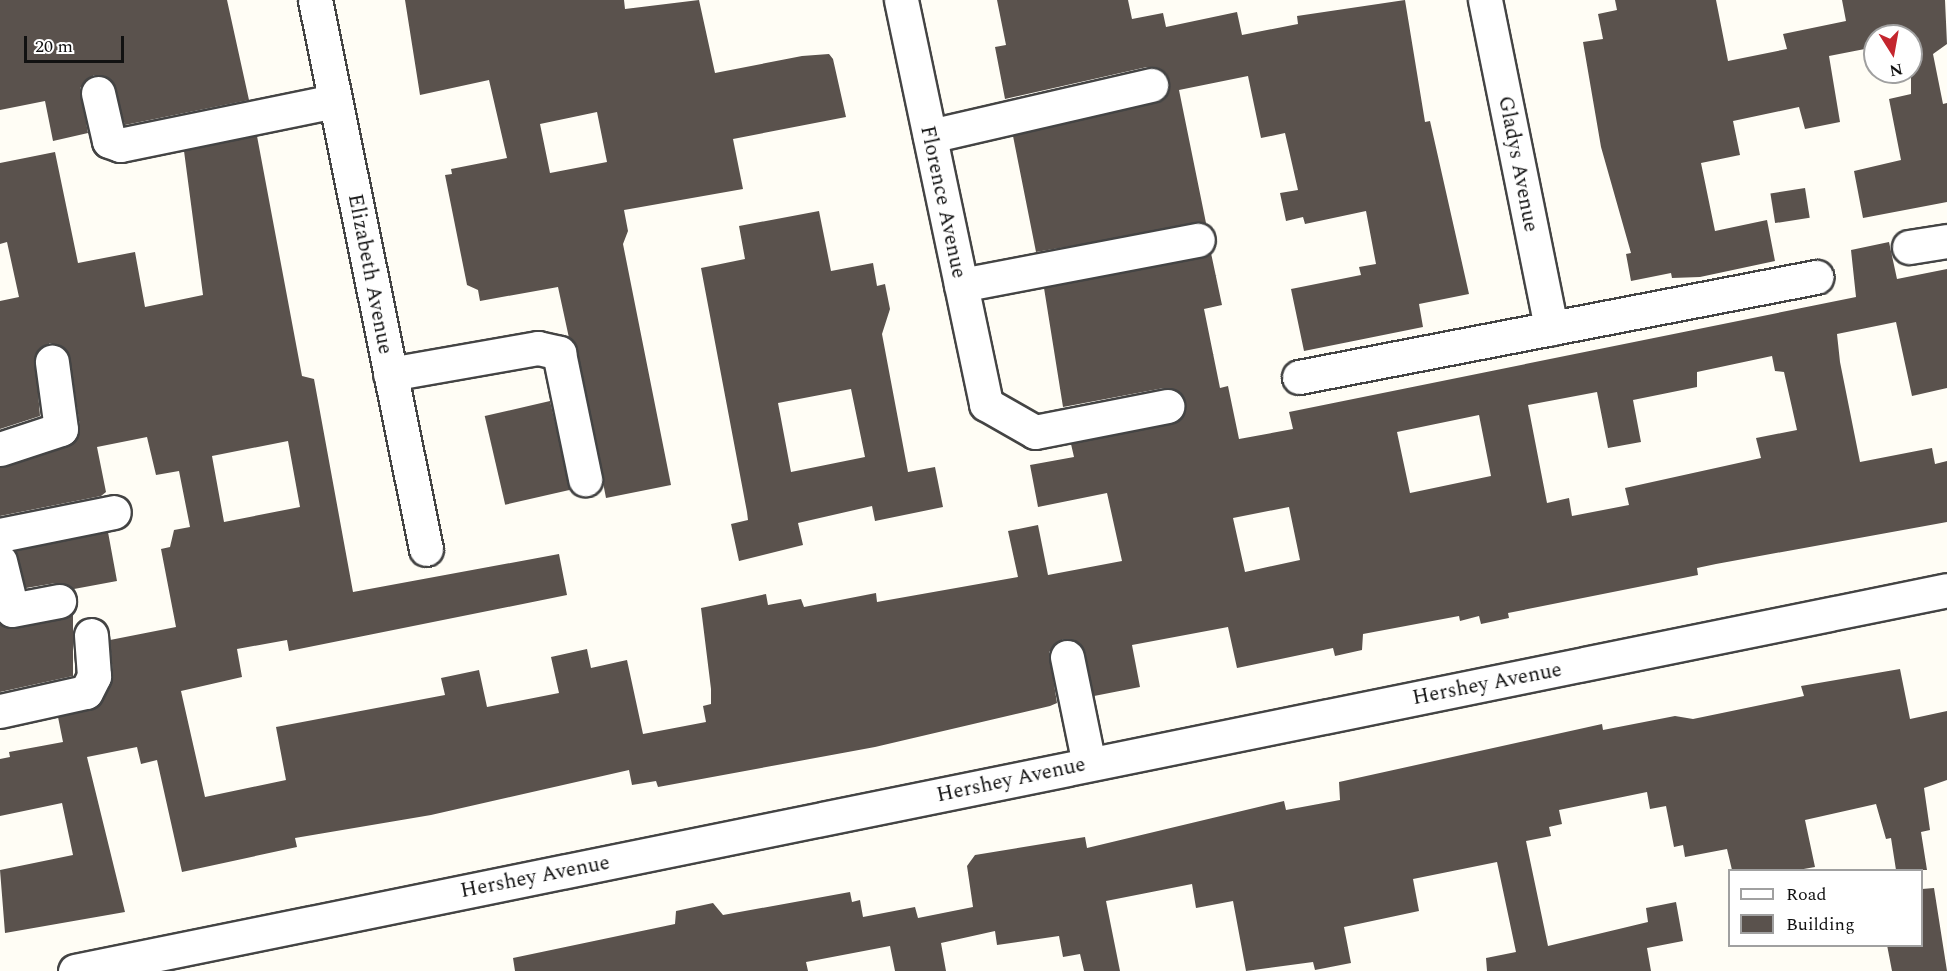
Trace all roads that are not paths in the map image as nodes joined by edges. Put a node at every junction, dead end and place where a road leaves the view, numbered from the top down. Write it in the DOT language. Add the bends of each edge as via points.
graph roads {
  1 [pos="315,0"];
  2 [pos="901,0"];
  3 [pos="1485,0"];
  4 [pos="1151,85"];
  5 [pos="98,93"];
  6 [pos="335,100"];
  7 [pos="930,136"];
  8 [pos="1198,240"];
  9 [pos="1947,241"];
  10 [pos="1909,247"];
  11 [pos="1816,277"];
  12 [pos="961,285"];
  13 [pos="1551,328"];
  14 [pos="52,362"];
  15 [pos="390,375"];
  16 [pos="1299,377"];
  17 [pos="1167,406"];
  18 [pos="0,448"];
  19 [pos="585,479"];
  20 [pos="114,513"];
  21 [pos="0,535"];
  22 [pos="426,549"];
  23 [pos="0,561"];
  24 [pos="1947,590"];
  25 [pos="59,602"];
  26 [pos="91,635"];
  27 [pos="1067,657"];
  28 [pos="0,711"];
  29 [pos="1089,764"];
  30 [pos="152,963"];
  31 [pos="75,971"];
  1 -- 6 [label="street, Elizabeth Avenue"];
  2 -- 7 [label="street, Florence Avenue"];
  3 -- 13 [label="street, Gladys Avenue"];
  4 -- 7 [label="street"];
  5 -- 6 [label="street" via="110,141 120,145"];
  6 -- 15 [label="street, Elizabeth Avenue"];
  7 -- 12 [label="street, Florence Avenue"];
  8 -- 12 [label="street"];
  9 -- 10 [label="street"];
  11 -- 13 [label="street"];
  12 -- 17 [label="street, Florence Avenue" via="986,404 1035,432"];
  13 -- 16 [label="street"];
  14 -- 18 [label="street" via="61,429"];
  15 -- 19 [label="street" via="538,348 559,353"];
  15 -- 22 [label="street, Elizabeth Avenue"];
  20 -- 21 [label="street"];
  23 -- 25 [label="street" via="12,610"];
  24 -- 29 [label="street, Hershey Avenue"];
  26 -- 28 [label="street" via="94,676 86,692"];
  27 -- 29 [label="street"];
  29 -- 30 [label="street, Hershey Avenue"];
  30 -- 31 [label="street, Hershey Avenue"];
}
